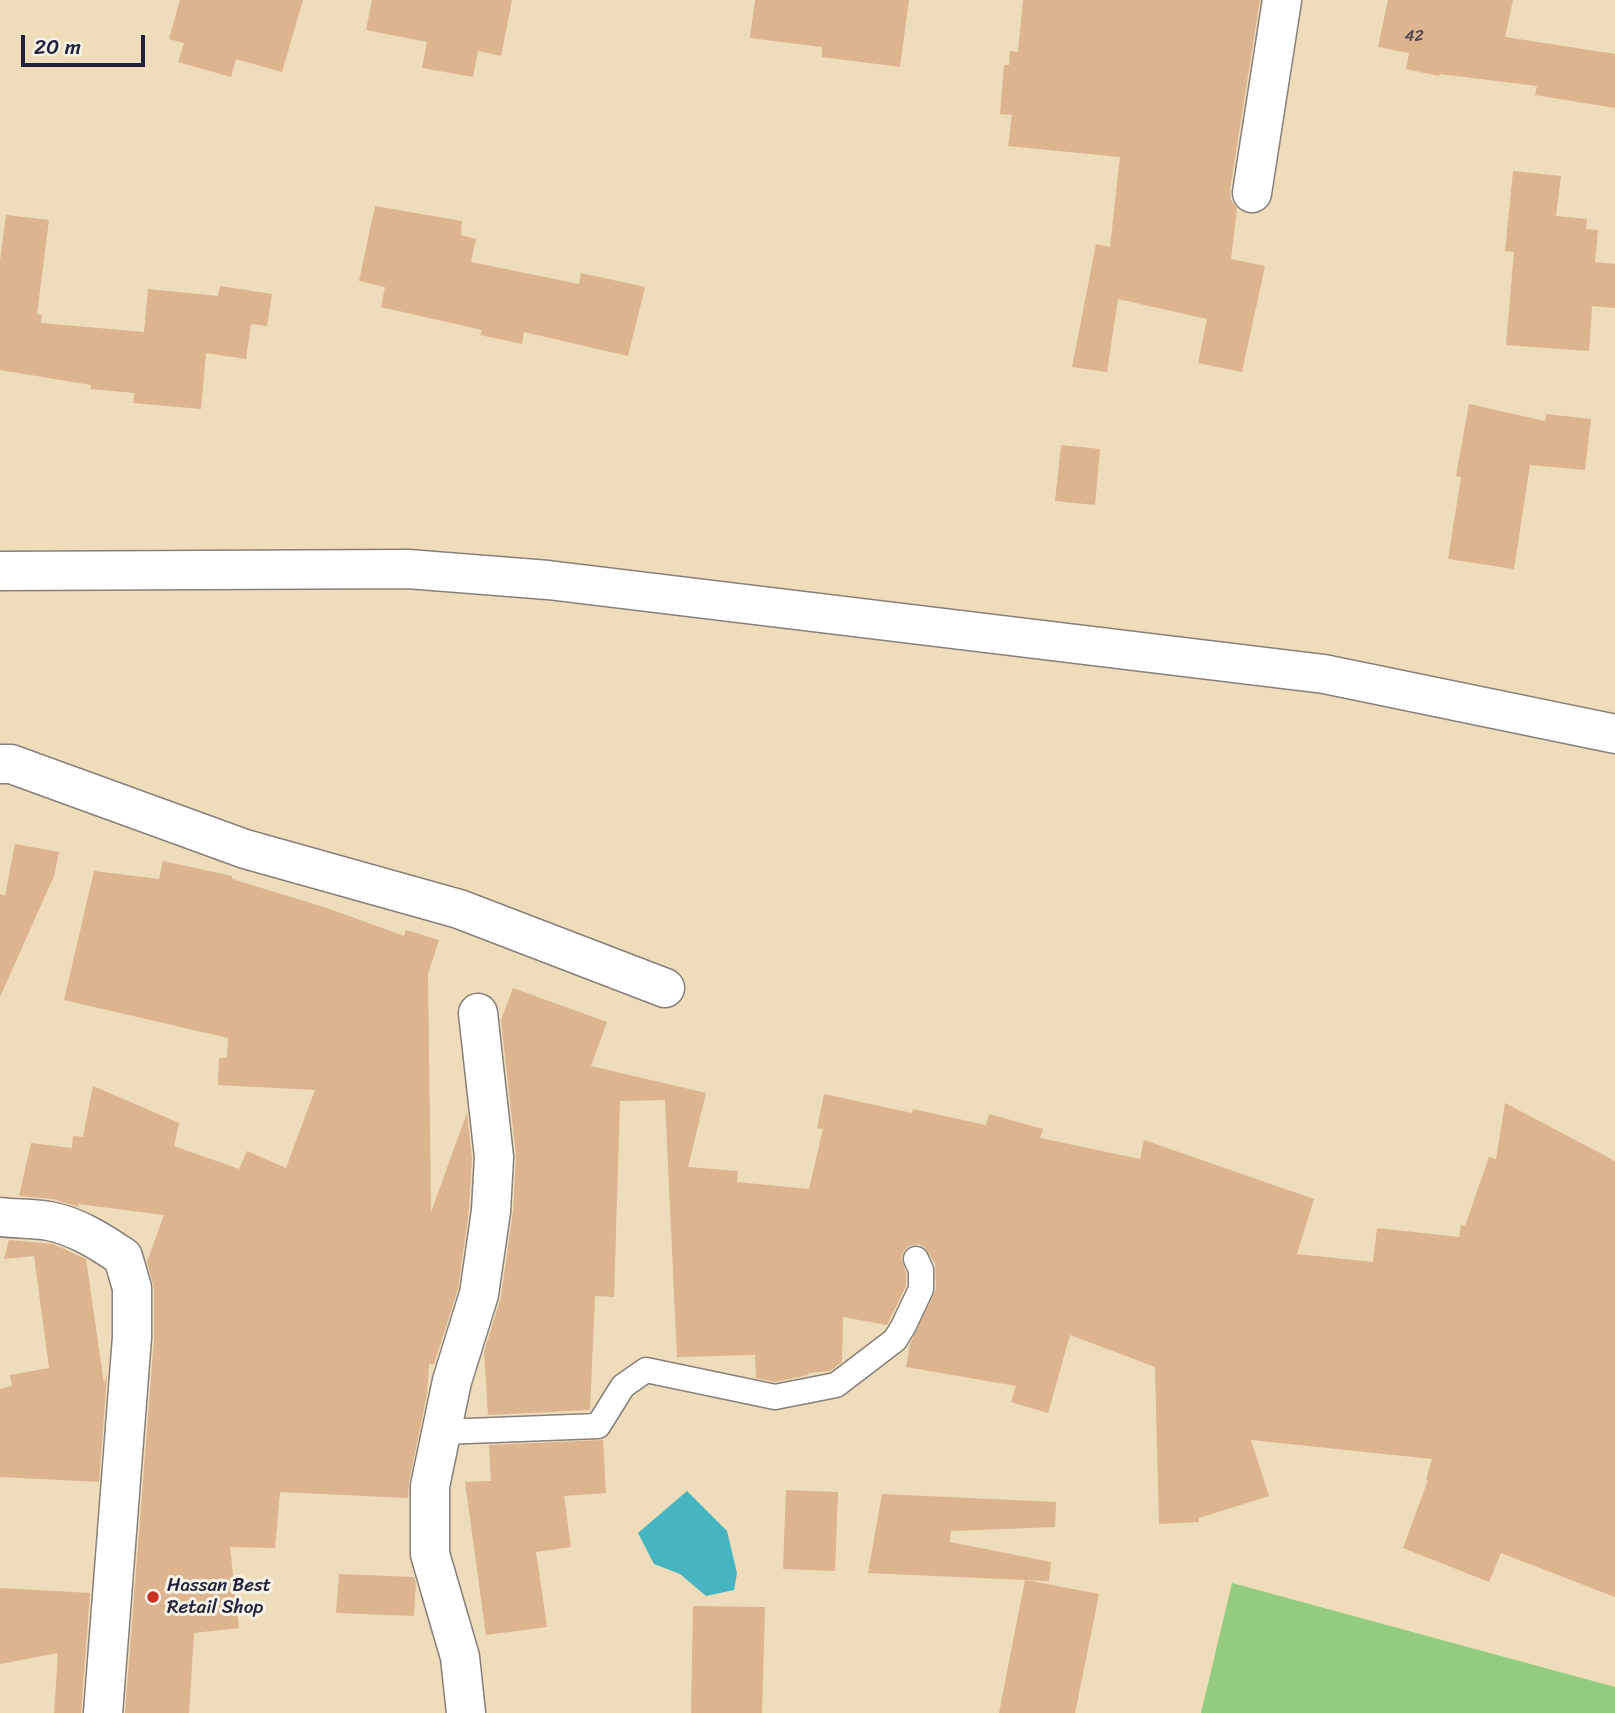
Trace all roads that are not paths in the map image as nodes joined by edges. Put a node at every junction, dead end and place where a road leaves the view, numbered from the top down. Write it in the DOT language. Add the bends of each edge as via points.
graph roads {
  1 [pos="1282,0"];
  2 [pos="1252,192"];
  3 [pos="0,571"];
  4 [pos="1615,734"];
  5 [pos="0,764"];
  6 [pos="665,988"];
  7 [pos="478,1013"];
  8 [pos="0,1217"];
  9 [pos="916,1259"];
  10 [pos="442,1432"];
  11 [pos="103,1713"];
  12 [pos="467,1713"];
  1 -- 2 [label="street"];
  3 -- 4 [label="street" via="408,569 548,580 1324,674"];
  5 -- 6 [label="street" via="11,764 245,849 459,909"];
  7 -- 10 [label="street" via="494,1157 491,1211 479,1294 452,1381"];
  8 -- 11 [label="street" via="50,1221 104,1244 123,1256 132,1288"];
  9 -- 10 [label="lane" via="921,1289 895,1340 836,1385 775,1397 646,1370 623,1386 598,1426"];
  10 -- 12 [label="street" via="430,1486 429,1554 460,1657"];
}
